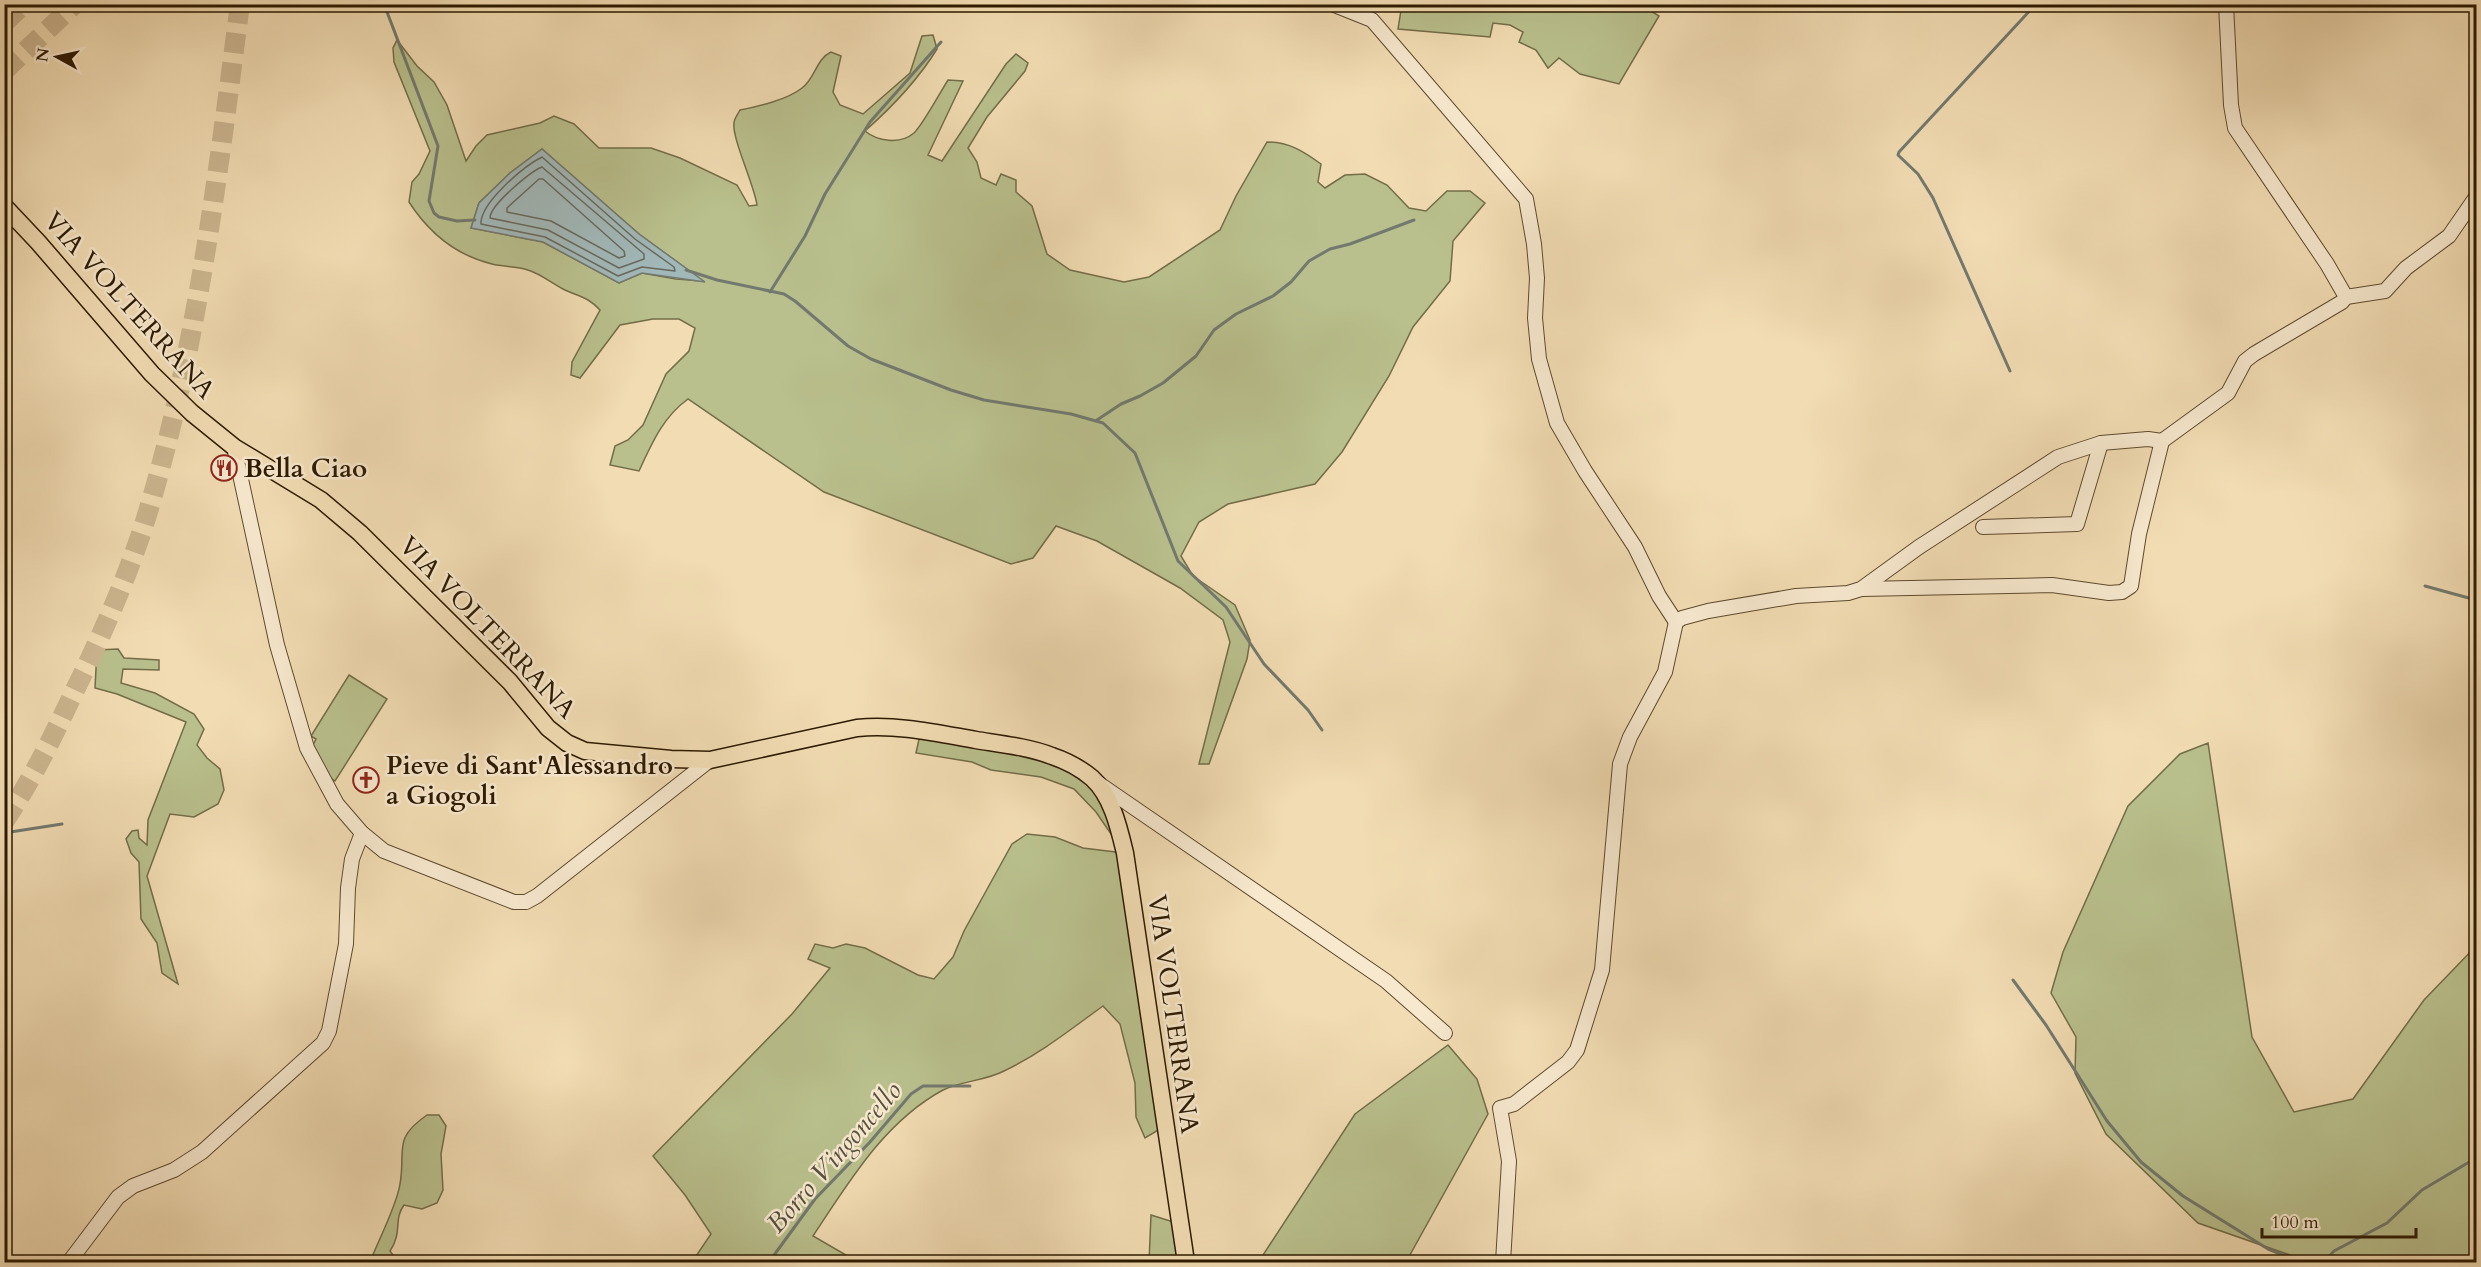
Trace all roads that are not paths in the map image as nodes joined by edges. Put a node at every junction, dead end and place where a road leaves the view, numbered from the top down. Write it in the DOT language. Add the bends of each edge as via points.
graph roads {
  1 [pos="1332,4"];
  2 [pos="2226,4"];
  3 [pos="2476,197"];
  4 [pos="4,206"];
  5 [pos="2346,297"];
  6 [pos="2162,441"];
  7 [pos="2101,443"];
  8 [pos="234,447"];
  9 [pos="1983,527"];
  10 [pos="1861,589"];
  11 [pos="1676,622"];
  12 [pos="710,760"];
  13 [pos="1094,780"];
  14 [pos="362,833"];
  15 [pos="1445,1033"];
  16 [pos="69,1263"];
  17 [pos="1186,1263"];
  18 [pos="1503,1263"];
  1 -- 11 [label="street" via="1372,20 1526,199 1537,278 1539,359 1557,423 1635,547"];
  2 -- 5 [label="street" via="2235,128"];
  3 -- 5 [label="street" via="2449,236 2406,268 2385,291"];
  4 -- 8 [label="main road, VIA VOLTERRANA" via="152,374"];
  5 -- 6 [label="street" via="2245,361 2228,393"];
  6 -- 7 [label="street"];
  6 -- 10 [label="street" via="2131,585 2122,592 2052,585"];
  7 -- 9 [label="street" via="2077,524"];
  7 -- 10 [label="street" via="2058,457"];
  8 -- 12 [label="main road, VIA VOLTERRANA" via="321,500 360,533 510,682 548,728 567,743 585,751"];
  8 -- 14 [label="street" via="277,645 307,748 337,804"];
  10 -- 11 [label="street" via="1719,609"];
  11 -- 18 [label="street" via="1665,672 1620,764 1602,970 1577,1050 1568,1062 1514,1104 1500,1108 1509,1161"];
  12 -- 13 [label="main road, VIA VOLTERRANA" via="882,726 1050,755 1074,765"];
  12 -- 14 [label="street" via="526,902 514,902 384,851"];
  13 -- 15 [label="street, VIA VOLTERRANA" via="1386,981"];
  13 -- 17 [label="main road, VIA VOLTERRANA" via="1109,803 1125,853"];
  14 -- 16 [label="street" via="352,859 346,944 329,1031 323,1043 202,1152 118,1197"];
}
